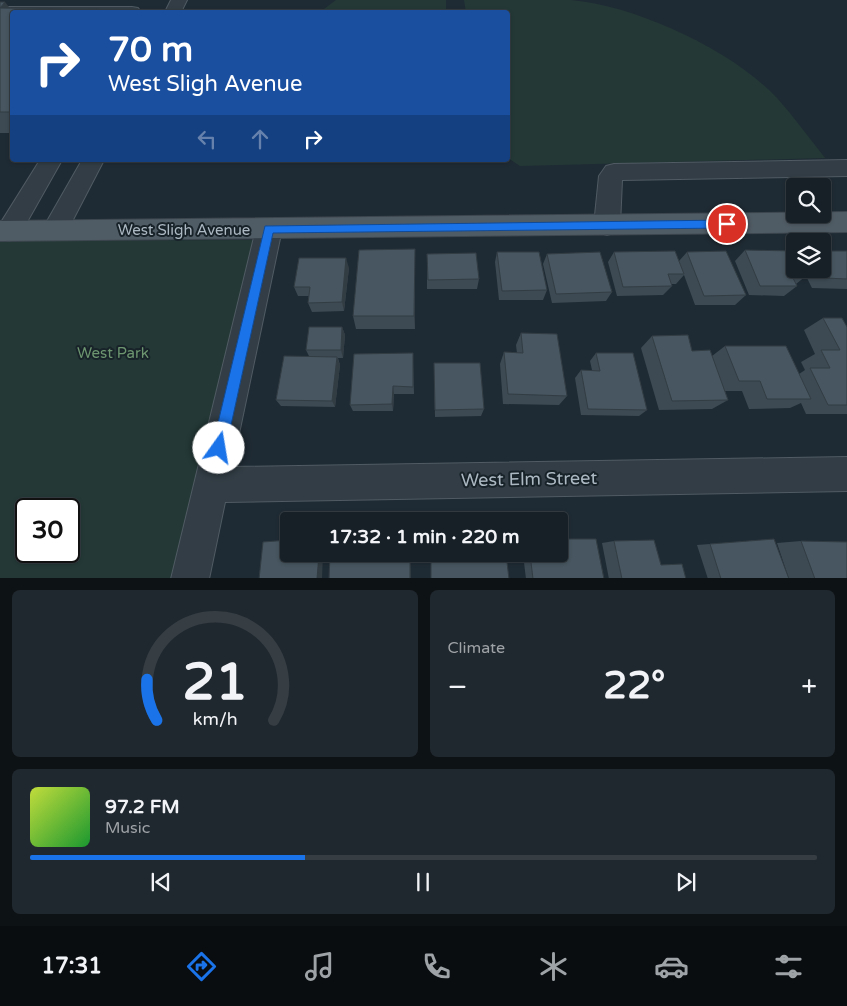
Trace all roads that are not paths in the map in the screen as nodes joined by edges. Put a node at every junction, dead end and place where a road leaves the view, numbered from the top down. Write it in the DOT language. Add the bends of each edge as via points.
graph roads {
  1 [pos="50,162"];
  2 [pos="92,162"];
  3 [pos="847,168"];
  4 [pos="847,222"];
  5 [pos="607,225"];
  6 [pos="269,229"];
  7 [pos="55,230"];
  8 [pos="4,231"];
  9 [pos="847,474"];
  10 [pos="211,484"];
  11 [pos="190,578"];
  1 -- 8 [label="street"];
  2 -- 7 [label="street"];
  3 -- 5 [label="street" via="614,172"];
  4 -- 5 [label="main road, West Sligh Avenue"];
  5 -- 6 [label="main road, West Sligh Avenue"];
  6 -- 7 [label="main road, West Sligh Avenue"];
  6 -- 10 [label="street"];
  7 -- 8 [label="main road, West Sligh Avenue"];
  9 -- 10 [label="street, West Elm Street"];
  10 -- 11 [label="street"];
}
